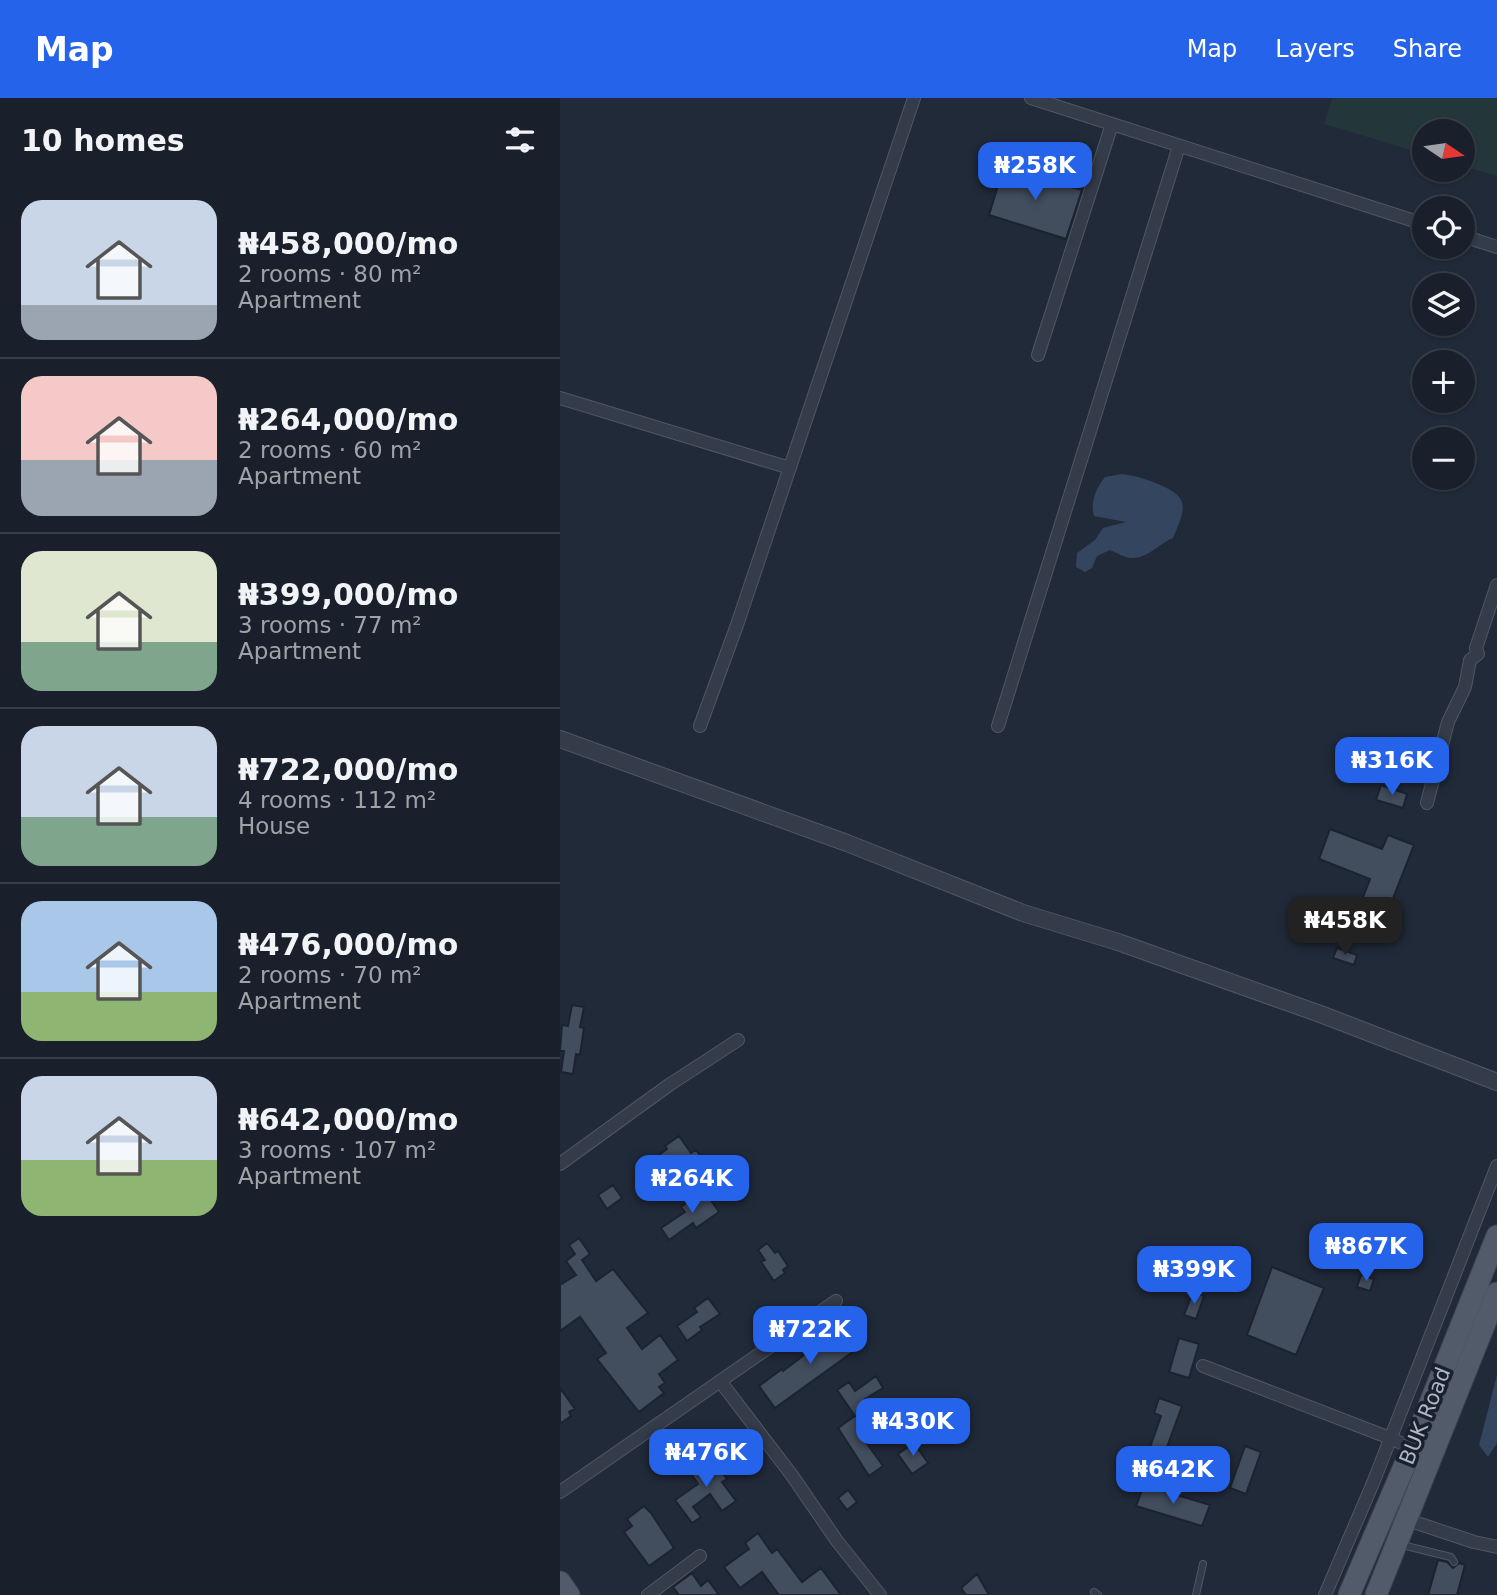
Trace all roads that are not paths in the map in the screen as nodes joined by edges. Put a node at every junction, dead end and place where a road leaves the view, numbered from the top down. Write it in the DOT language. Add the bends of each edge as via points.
graph roads {
  1 [pos="914,98"];
  2 [pos="1031,98"];
  3 [pos="1112,124"];
  4 [pos="1179,146"];
  5 [pos="1412,220"];
  6 [pos="1475,240"];
  7 [pos="1497,247"];
  8 [pos="1038,355"];
  9 [pos="560,398"];
  10 [pos="790,468"];
  11 [pos="1497,586"];
  12 [pos="700,726"];
  13 [pos="998,726"];
  14 [pos="560,740"];
  15 [pos="1427,803"];
  16 [pos="738,1040"];
  17 [pos="1497,1082"];
  18 [pos="560,1164"];
  19 [pos="1497,1166"];
  20 [pos="1497,1236"];
  21 [pos="1497,1293"];
  22 [pos="836,1301"];
  23 [pos="1203,1366"];
  24 [pos="720,1381"];
  25 [pos="1390,1438"];
  26 [pos="1412,1448"];
  27 [pos="1433,1455"];
  28 [pos="560,1492"];
  29 [pos="1408,1520"];
  30 [pos="1398,1544"];
  31 [pos="1497,1547"];
  32 [pos="700,1556"];
  33 [pos="1454,1562"];
  34 [pos="1203,1564"];
  35 [pos="560,1582"];
  36 [pos="569,1595"];
  37 [pos="648,1595"];
  38 [pos="880,1595"];
  39 [pos="1196,1595"];
  40 [pos="1325,1595"];
  41 [pos="1349,1595"];
  42 [pos="1376,1595"];
  1 -- 10 [label="street"];
  2 -- 3 [label="street"];
  3 -- 4 [label="street"];
  3 -- 8 [label="street"];
  4 -- 5 [label="street"];
  4 -- 13 [label="street"];
  6 -- 7 [label="street"];
  9 -- 10 [label="street"];
  10 -- 12 [label="street"];
  11 -- 15 [label="street" via="1476,648 1478,654 1470,660 1465,687 1448,722"];
  14 -- 17 [label="street" via="846,843 1023,913 1118,942"];
  16 -- 18 [label="street"];
  19 -- 25 [label="street"];
  20 -- 26 [label="main road, BUK Road"];
  21 -- 27 [label="main road, BUK Road"];
  22 -- 24 [label="street"];
  23 -- 25 [label="street"];
  24 -- 28 [label="street"];
  24 -- 38 [label="street"];
  25 -- 26 [label="street"];
  25 -- 40 [label="street"];
  26 -- 27 [label="street"];
  26 -- 41 [label="main road, BUK Road"];
  27 -- 29 [label="main road, BUK Road"];
  29 -- 30 [label="main road, BUK Road"];
  29 -- 31 [label="street"];
  30 -- 33 [label="lane" via="1451,1557"];
  30 -- 42 [label="main road, BUK Road"];
  32 -- 37 [label="street"];
  34 -- 39 [label="lane"];
  35 -- 36 [label="main road"];
}
